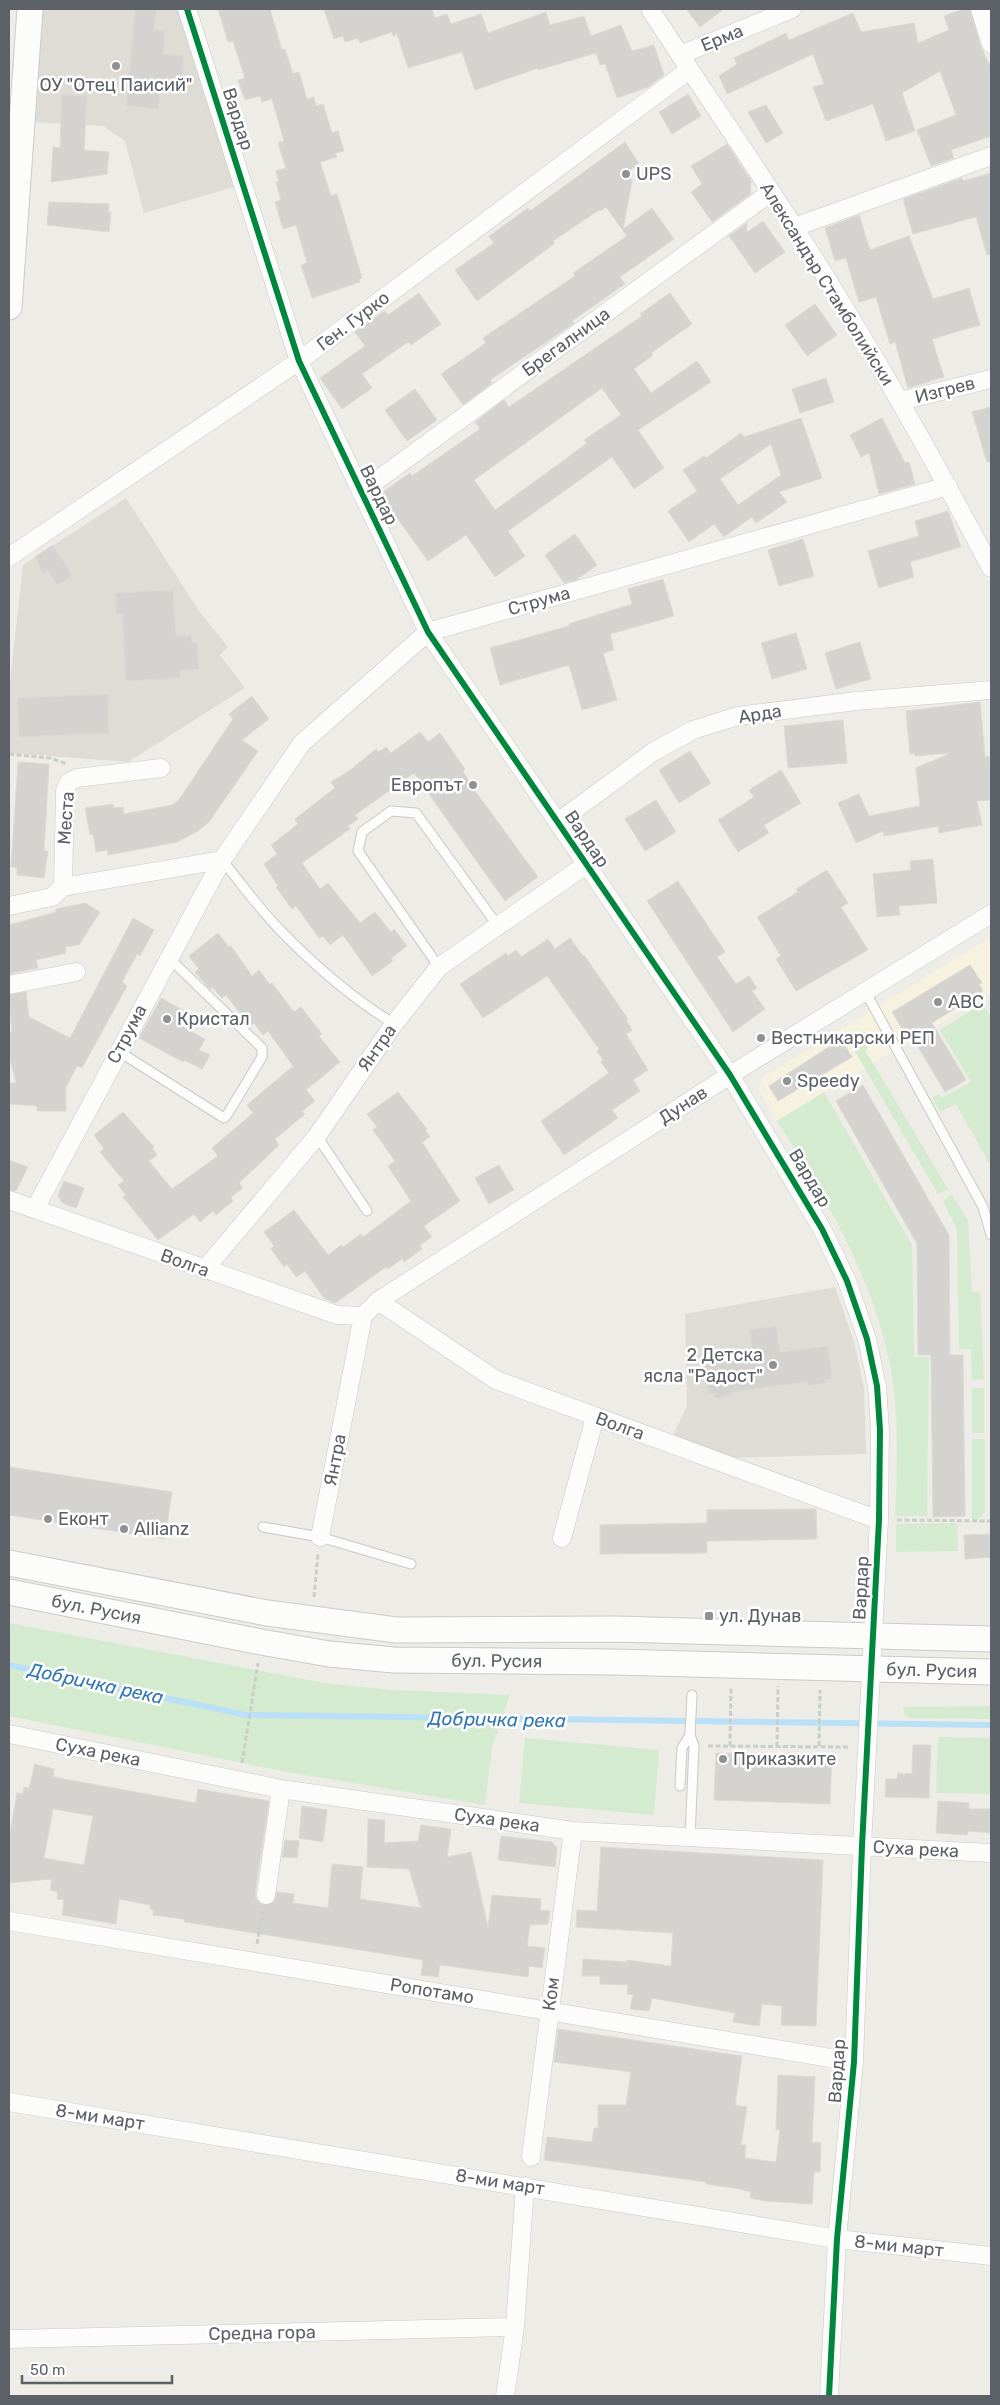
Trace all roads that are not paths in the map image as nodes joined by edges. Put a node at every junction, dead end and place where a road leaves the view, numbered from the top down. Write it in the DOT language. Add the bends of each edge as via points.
graph roads {
  1 [pos="30,9"];
  2 [pos="187,9"];
  3 [pos="650,9"];
  4 [pos="792,9"];
  5 [pos="980,9"];
  6 [pos="991,44"];
  7 [pos="680,55"];
  8 [pos="689,70"];
  9 [pos="991,156"];
  10 [pos="771,192"];
  11 [pos="794,227"];
  12 [pos="9,295"];
  13 [pos="299,361"];
  14 [pos="991,379"];
  15 [pos="900,401"];
  16 [pos="948,486"];
  17 [pos="361,492"];
  18 [pos="9,557"];
  19 [pos="991,568"];
  20 [pos="428,632"];
  21 [pos="991,690"];
  22 [pos="160,768"];
  23 [pos="558,822"];
  24 [pos="222,860"];
  25 [pos="587,864"];
  26 [pos="64,887"];
  27 [pos="9,906"];
  28 [pos="989,919"];
  29 [pos="498,926"];
  30 [pos="168,957"];
  31 [pos="439,967"];
  32 [pos="76,972"];
  33 [pos="9,986"];
  34 [pos="865,991"];
  35 [pos="394,1024"];
  36 [pos="118,1051"];
  37 [pos="730,1074"];
  38 [pos="317,1136"];
  39 [pos="9,1200"];
  40 [pos="35,1209"];
  41 [pos="367,1211"];
  42 [pos="991,1235"];
  43 [pos="204,1270"];
  44 [pos="378,1301"];
  45 [pos="363,1316"];
  46 [pos="595,1417"];
  47 [pos="879,1520"];
  48 [pos="263,1527"];
  49 [pos="320,1537"];
  50 [pos="562,1538"];
  51 [pos="9,1563"];
  52 [pos="411,1564"];
  53 [pos="9,1592"];
  54 [pos="873,1635"];
  55 [pos="991,1639"];
  56 [pos="870,1668"];
  57 [pos="991,1672"];
  58 [pos="692,1695"];
  59 [pos="9,1734"];
  60 [pos="690,1735"];
  61 [pos="680,1786"];
  62 [pos="281,1789"];
  63 [pos="573,1830"];
  64 [pos="690,1838"];
  65 [pos="862,1846"];
  66 [pos="991,1853"];
  67 [pos="266,1895"];
  68 [pos="9,1921"];
  69 [pos="549,2010"];
  70 [pos="854,2062"];
  71 [pos="9,2102"];
  72 [pos="531,2157"];
  73 [pos="525,2186"];
  74 [pos="836,2239"];
  75 [pos="991,2256"];
  76 [pos="515,2327"];
  77 [pos="9,2339"];
  78 [pos="505,2396"];
  79 [pos="829,2396"];
  1 -- 12 [label="main road"];
  2 -- 13 [label="street, Вардар"];
  3 -- 7 [label="street, Александър Стамболийски"];
  4 -- 7 [label="street, Ерма"];
  5 -- 6 [label="street"];
  7 -- 8 [label="street, Александър Стамболийски"];
  8 -- 10 [label="street, Александър Стамболийски"];
  8 -- 13 [label="street, Ген. Гурко"];
  9 -- 11 [label="street"];
  10 -- 11 [label="street, Александър Стамболийски"];
  10 -- 17 [label="street, Брегалница"];
  11 -- 15 [label="street, Александър Стамболийски"];
  13 -- 17 [label="street, Вардар"];
  13 -- 18 [label="street, Ген. Гурко"];
  14 -- 15 [label="street, Изгрев"];
  15 -- 16 [label="street, Александър Стамболийски"];
  16 -- 19 [label="street, Александър Стамболийски"];
  16 -- 20 [label="street, Струма"];
  17 -- 20 [label="street, Вардар"];
  20 -- 23 [label="street, Вардар"];
  20 -- 24 [label="street, Струма" via="302,744"];
  21 -- 23 [label="street, Арда" via="856,701 738,716 693,730 653,752"];
  22 -- 26 [label="street, Места" via="78,778 69,782 65,791"];
  23 -- 25 [label="street, Вардар"];
  24 -- 26 [label="street"];
  24 -- 30 [label="street, Струма"];
  24 -- 35 [label="lane" via="280,930 335,981"];
  25 -- 29 [label="street, Янтра"];
  25 -- 37 [label="street, Вардар"];
  26 -- 27 [label="street" via="52,897"];
  28 -- 34 [label="street, Дунав"];
  29 -- 31 [label="street, Янтра"];
  29 -- 31 [label="lane" via="416,812 391,811 362,832 358,851"];
  30 -- 36 [label="street, Струма"];
  30 -- 36 [label="lane" via="262,1048 262,1057 227,1115 220,1118"];
  31 -- 35 [label="street, Янтра"];
  32 -- 33 [label="street"];
  34 -- 37 [label="street, Дунав"];
  34 -- 42 [label="lane" via="983,1207"];
  35 -- 38 [label="street, Янтра"];
  36 -- 40 [label="street, Струма"];
  37 -- 44 [label="street, Дунав"];
  37 -- 47 [label="street, Вардар" via="822,1229 847,1281 867,1339 878,1395"];
  38 -- 41 [label="lane"];
  38 -- 43 [label="street, Янтра"];
  39 -- 40 [label="street, Волга"];
  40 -- 43 [label="street, Волга"];
  43 -- 45 [label="street, Волга" via="337,1315"];
  44 -- 45 [label="street"];
  44 -- 46 [label="street, Волга" via="496,1380"];
  45 -- 49 [label="street, Янтра"];
  46 -- 47 [label="street, Волга"];
  46 -- 50 [label="street"];
  47 -- 54 [label="street, Вардар"];
  48 -- 49 [label="lane"];
  49 -- 52 [label="lane"];
  51 -- 54 [label="main road, бул. Русия" via="267,1613 396,1630 615,1629"];
  53 -- 56 [label="main road, бул. Русия" via="270,1644 394,1660"];
  54 -- 55 [label="main road, бул. Русия"];
  54 -- 56 [label="street, Вардар"];
  56 -- 57 [label="main road, бул. Русия"];
  56 -- 65 [label="street, Вардар"];
  58 -- 60 [label="lane"];
  59 -- 62 [label="street, Суха река"];
  60 -- 61 [label="lane" via="682,1748"];
  60 -- 64 [label="lane" via="694,1746"];
  62 -- 63 [label="street, Суха река"];
  62 -- 67 [label="street"];
  63 -- 64 [label="street, Суха река"];
  63 -- 69 [label="street, Ком"];
  64 -- 65 [label="street, Суха река"];
  65 -- 66 [label="street, Суха река"];
  65 -- 70 [label="street, Вардар"];
  68 -- 69 [label="street, Ропотамо"];
  69 -- 70 [label="street, Ропотамо"];
  69 -- 72 [label="street, Ком"];
  70 -- 74 [label="street, Вардар"];
  71 -- 73 [label="street, 8-ми март"];
  73 -- 74 [label="street, 8-ми март"];
  73 -- 76 [label="street"];
  74 -- 75 [label="street, 8-ми март"];
  74 -- 79 [label="street, Вардар"];
  76 -- 77 [label="street, Средна гора"];
  76 -- 78 [label="street"];
}
